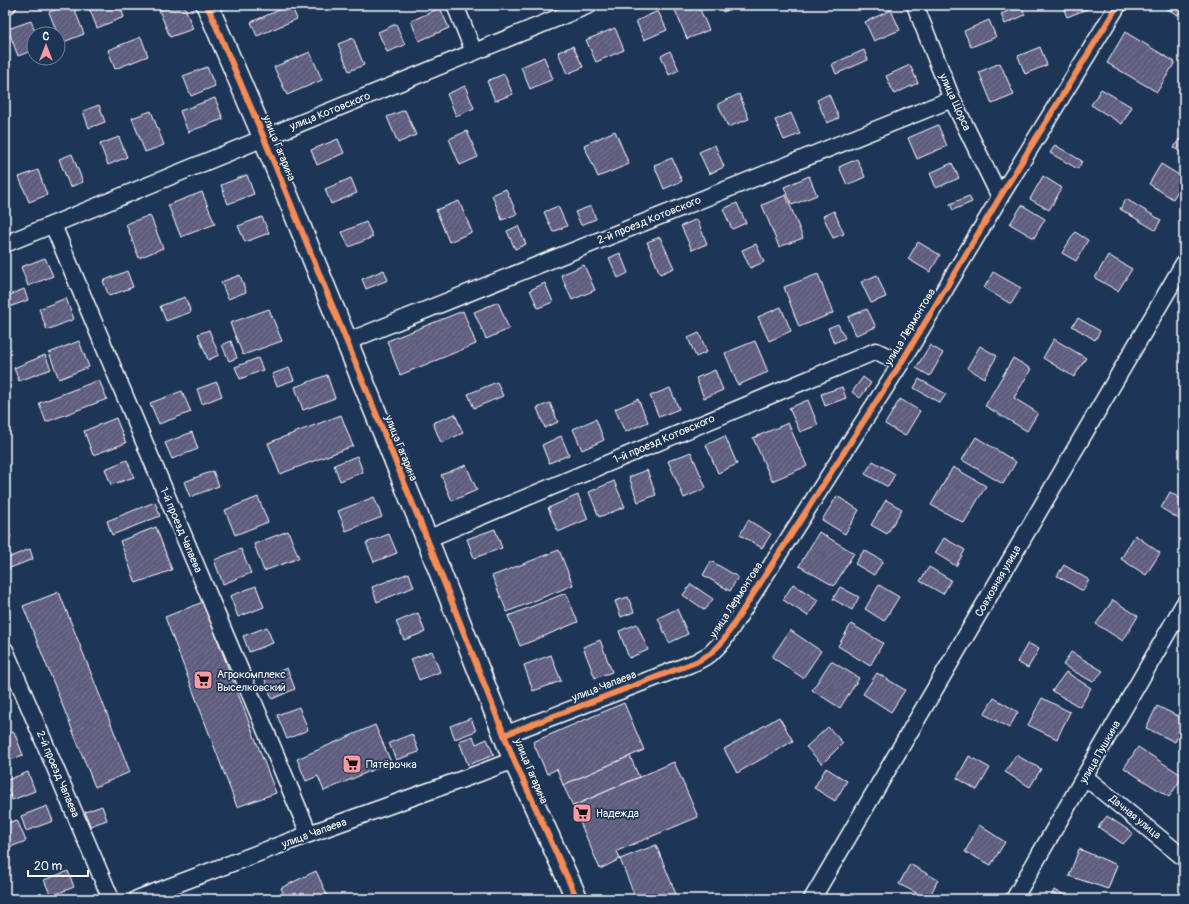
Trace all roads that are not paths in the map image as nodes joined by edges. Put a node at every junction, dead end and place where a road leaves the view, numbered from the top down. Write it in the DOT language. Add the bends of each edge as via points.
graph roads {
  1 [pos="8,5"];
  2 [pos="207,5"];
  3 [pos="454,5"];
  4 [pos="589,5"];
  5 [pos="915,5"];
  6 [pos="1118,5"];
  7 [pos="5,6"];
  8 [pos="474,52"];
  9 [pos="952,99"];
  10 [pos="264,138"];
  11 [pos="1000,197"];
  12 [pos="53,225"];
  13 [pos="5,244"];
  14 [pos="1184,263"];
  15 [pos="346,342"];
  16 [pos="901,363"];
  17 [pos="427,538"];
  18 [pos="1184,604"];
  19 [pos="5,650"];
  20 [pos="710,654"];
  21 [pos="504,735"];
  22 [pos="514,760"];
  23 [pos="1086,777"];
  24 [pos="309,834"];
  25 [pos="1184,858"];
  26 [pos="111,899"];
  27 [pos="137,899"];
  28 [pos="577,899"];
  29 [pos="812,899"];
  30 [pos="1014,899"];
  1 -- 7 [label="street"];
  2 -- 10 [label="street, улица Гагарина"];
  3 -- 8 [label="street"];
  4 -- 8 [label="street, улица Котовского"];
  5 -- 9 [label="street, улица Щорса"];
  6 -- 11 [label="street, улица Лермонтова"];
  8 -- 10 [label="street, улица Котовского"];
  9 -- 11 [label="street, улица Щорса"];
  9 -- 15 [label="street, 2-й проезд Котовского"];
  10 -- 12 [label="street, улица Котовского"];
  10 -- 15 [label="street, улица Гагарина"];
  11 -- 16 [label="street, улица Лермонтова"];
  12 -- 13 [label="street, улица Котовского"];
  12 -- 24 [label="street, 1-й проезд Чапаева"];
  14 -- 29 [label="street, Совхозная улица"];
  15 -- 17 [label="street, улица Гагарина"];
  16 -- 17 [label="street, 1-й проезд Котовского" via="876,351"];
  16 -- 20 [label="street, улица Лермонтова" via="723,641"];
  17 -- 21 [label="street, улица Гагарина"];
  18 -- 23 [label="street, улица Пушкина"];
  19 -- 26 [label="street, 2-й проезд Чапаева"];
  20 -- 21 [label="street, улица Чапаева" via="696,662"];
  21 -- 22 [label="street, улица Гагарина"];
  22 -- 24 [label="street, улица Чапаева"];
  22 -- 28 [label="street, улица Гагарина"];
  23 -- 25 [label="street, Дачная улица"];
  23 -- 30 [label="street, улица Пушкина"];
  24 -- 27 [label="street, улица Чапаева"];
}
